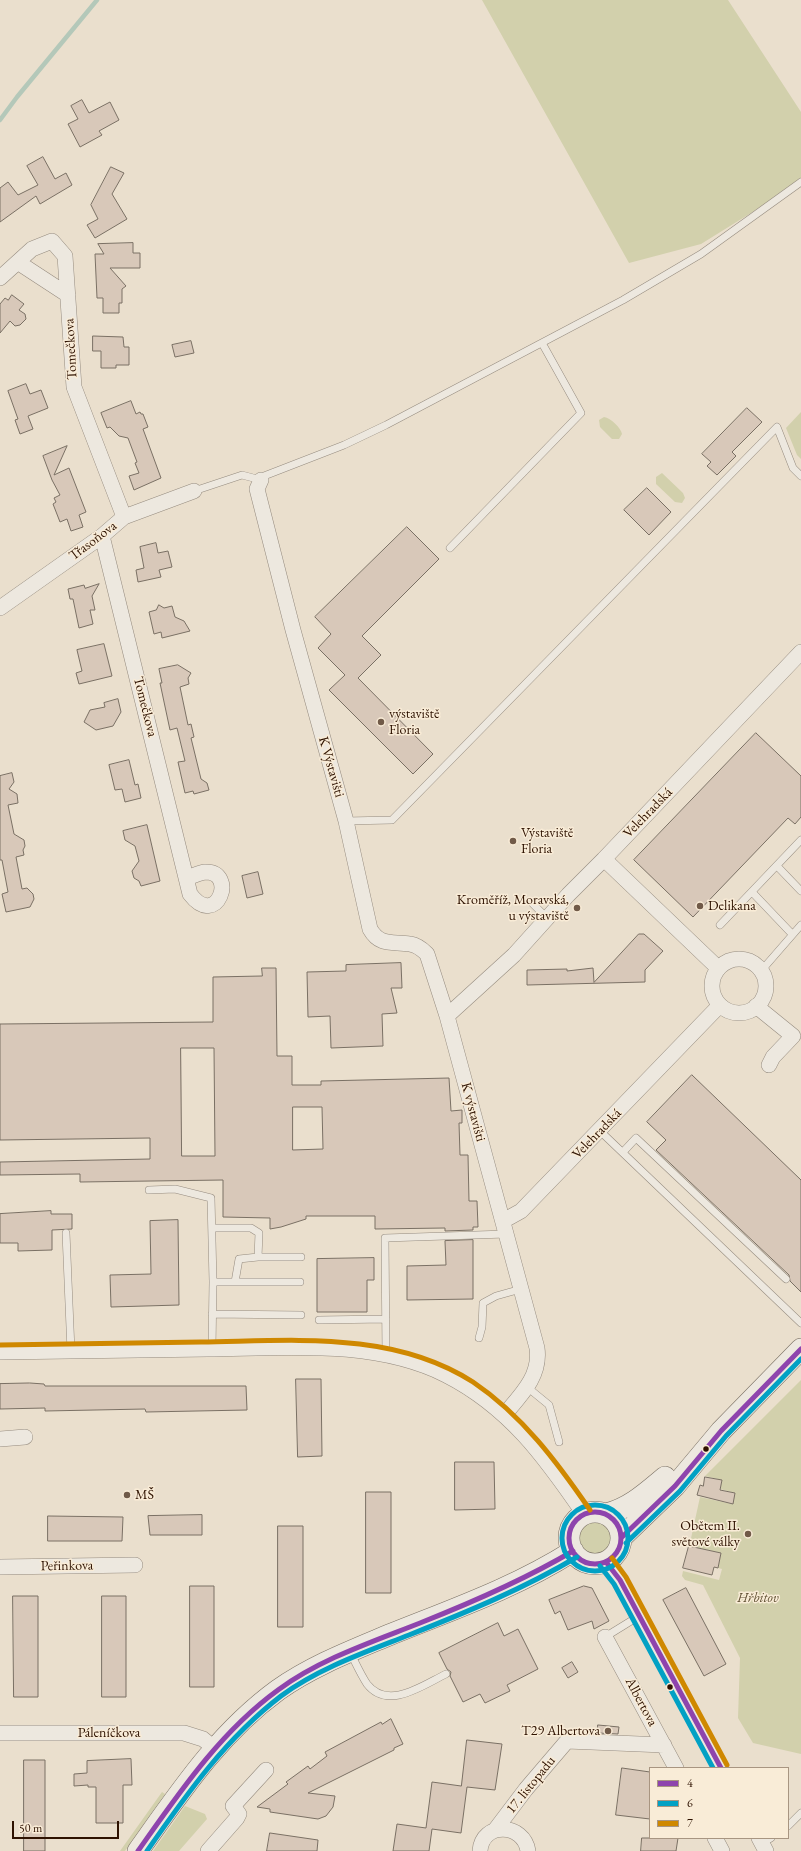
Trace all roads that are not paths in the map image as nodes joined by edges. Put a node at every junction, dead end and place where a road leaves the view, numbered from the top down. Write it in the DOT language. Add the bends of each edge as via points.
graph roads {
  1 [pos="801,182"];
  2 [pos="19,263"];
  3 [pos="0,278"];
  4 [pos="68,295"];
  5 [pos="542,343"];
  6 [pos="801,476"];
  7 [pos="261,480"];
  8 [pos="194,491"];
  9 [pos="124,517"];
  10 [pos="102,536"];
  11 [pos="450,548"];
  12 [pos="0,608"];
  13 [pos="801,652"];
  14 [pos="346,821"];
  15 [pos="801,841"];
  16 [pos="604,859"];
  17 [pos="777,866"];
  18 [pos="187,878"];
  19 [pos="801,891"];
  20 [pos="752,892"];
  21 [pos="533,904"];
  22 [pos="547,918"];
  23 [pos="720,925"];
  24 [pos="801,925"];
  25 [pos="792,934"];
  26 [pos="718,968"];
  27 [pos="761,971"];
  28 [pos="720,1005"];
  29 [pos="756,1006"];
  30 [pos="447,1016"];
  31 [pos="798,1036"];
  32 [pos="770,1065"];
  33 [pos="600,1131"];
  34 [pos="623,1152"];
  35 [pos="149,1190"];
  36 [pos="504,1227"];
  37 [pos="212,1228"];
  38 [pos="66,1233"];
  39 [pos="258,1257"];
  40 [pos="301,1257"];
  41 [pos="786,1279"];
  42 [pos="213,1282"];
  43 [pos="235,1282"];
  44 [pos="300,1282"];
  45 [pos="521,1289"];
  46 [pos="212,1314"];
  47 [pos="301,1315"];
  48 [pos="386,1319"];
  49 [pos="319,1320"];
  50 [pos="801,1323"];
  51 [pos="479,1338"];
  52 [pos="212,1349"];
  53 [pos="801,1349"];
  54 [pos="70,1351"];
  55 [pos="0,1352"];
  56 [pos="386,1356"];
  57 [pos="527,1387"];
  58 [pos="504,1415"];
  59 [pos="721,1431"];
  60 [pos="25,1437"];
  61 [pos="0,1438"];
  62 [pos="559,1442"];
  63 [pos="584,1514"];
  64 [pos="606,1514"];
  65 [pos="621,1538"];
  66 [pos="572,1552"];
  67 [pos="606,1562"];
  68 [pos="135,1565"];
  69 [pos="0,1567"];
  70 [pos="639,1616"];
  71 [pos="605,1637"];
  72 [pos="350,1652"];
  73 [pos="446,1674"];
  74 [pos="0,1733"];
  75 [pos="664,1745"];
  76 [pos="214,1748"];
  77 [pos="675,1767"];
  78 [pos="720,1767"];
  79 [pos="266,1770"];
  80 [pos="801,1813"];
  81 [pos="789,1825"];
  82 [pos="494,1830"];
  83 [pos="716,1839"];
  84 [pos="138,1851"];
  85 [pos="208,1851"];
  86 [pos="480,1851"];
  87 [pos="528,1851"];
  88 [pos="722,1851"];
  1 -- 5 [label="lane" via="701,254 623,300"];
  2 -- 3 [label="street, Tomečkova"];
  2 -- 4 [label="street"];
  2 -- 4 [label="street, Tomečkova" via="32,249 52,241 66,256"];
  4 -- 9 [label="street, Tomečkova" via="74,387"];
  5 -- 7 [label="lane" via="386,425 344,445 264,476"];
  5 -- 11 [label="lane" via="581,413"];
  6 -- 14 [label="lane" via="793,468 776,427 392,820"];
  7 -- 8 [label="lane" via="242,475"];
  7 -- 14 [label="street, K Výstavišti" via="257,489"];
  8 -- 9 [label="street, Třasoňova"];
  9 -- 10 [label="street, Třasoňova"];
  10 -- 12 [label="street, Třasoňova"];
  10 -- 18 [label="street, Tomečkova"];
  13 -- 16 [label="street, Velehradská"];
  14 -- 30 [label="street, K Výstavišti" via="370,929 374,937 386,943 411,944 420,947 427,954"];
  15 -- 17 [label="lane"];
  16 -- 22 [label="street"];
  16 -- 26 [label="street"];
  17 -- 19 [label="lane"];
  17 -- 20 [label="lane"];
  20 -- 23 [label="lane"];
  20 -- 25 [label="lane"];
  21 -- 22 [label="lane"];
  22 -- 30 [label="street" via="514,955"];
  24 -- 25 [label="lane"];
  25 -- 27 [label="lane"];
  26 -- 27 [label="street" via="735,959 754,964"];
  26 -- 28 [label="street" via="713,977 712,987 714,997"];
  27 -- 29 [label="street" via="765,980 765,990"];
  28 -- 29 [label="street" via="738,1013"];
  28 -- 33 [label="street, Velehradská"];
  29 -- 31 [label="street"];
  30 -- 36 [label="street, K výstavišti"];
  31 -- 32 [label="street" via="773,1057"];
  33 -- 34 [label="lane"];
  33 -- 36 [label="street, Velehradská"];
  34 -- 41 [label="lane" via="636,1138"];
  34 -- 50 [label="lane"];
  35 -- 37 [label="lane" via="175,1189 211,1198"];
  36 -- 45 [label="street, K výstavišti"];
  36 -- 48 [label="lane" via="385,1238"];
  37 -- 39 [label="lane" via="251,1228 259,1233"];
  37 -- 42 [label="lane"];
  38 -- 54 [label="lane"];
  39 -- 40 [label="lane"];
  39 -- 43 [label="lane" via="239,1258"];
  42 -- 43 [label="lane"];
  42 -- 46 [label="lane"];
  43 -- 44 [label="lane"];
  45 -- 51 [label="lane" via="496,1296 483,1303"];
  45 -- 57 [label="street, K výstavišti" via="538,1358 533,1378"];
  46 -- 47 [label="lane"];
  46 -- 52 [label="lane"];
  48 -- 49 [label="lane"];
  48 -- 56 [label="lane"];
  52 -- 54 [label="street"];
  52 -- 56 [label="street" via="336,1349"];
  53 -- 59 [label="main road"];
  54 -- 55 [label="street"];
  56 -- 58 [label="street" via="445,1374 475,1392"];
  57 -- 58 [label="street, K výstavišti"];
  57 -- 62 [label="lane" via="548,1405"];
  58 -- 63 [label="street" via="536,1446"];
  59 -- 64 [label="main road" via="631,1504"];
  59 -- 65 [label="main road" via="675,1486"];
  60 -- 61 [label="street"];
  63 -- 64 [label="main road"];
  63 -- 66 [label="main road" via="572,1525 569,1533 568,1541"];
  64 -- 65 [label="main road" via="617,1524"];
  65 -- 67 [label="main road" via="617,1553"];
  66 -- 67 [label="main road" via="590,1564"];
  66 -- 72 [label="main road" via="528,1577"];
  67 -- 70 [label="street" via="620,1580"];
  68 -- 69 [label="street, Peřinkova"];
  70 -- 71 [label="lane"];
  70 -- 78 [label="street"];
  71 -- 75 [label="street, Albertova"];
  72 -- 73 [label="lane" via="367,1683 379,1693 386,1695 402,1695"];
  72 -- 76 [label="main road" via="318,1667 280,1690 243,1719"];
  74 -- 76 [label="street, Páleníčkova" via="184,1733 203,1739"];
  75 -- 77 [label="street, Albertova"];
  75 -- 82 [label="street, 17. listopadu" via="567,1741"];
  76 -- 84 [label="main road"];
  79 -- 85 [label="street" via="233,1806 239,1814 237,1818"];
  80 -- 81 [label="lane"];
  82 -- 86 [label="street, 17. listopadu" via="482,1841"];
  82 -- 87 [label="street, 17. listopadu" via="510,1829 518,1833 524,1838"];
  83 -- 88 [label="street"];
}
